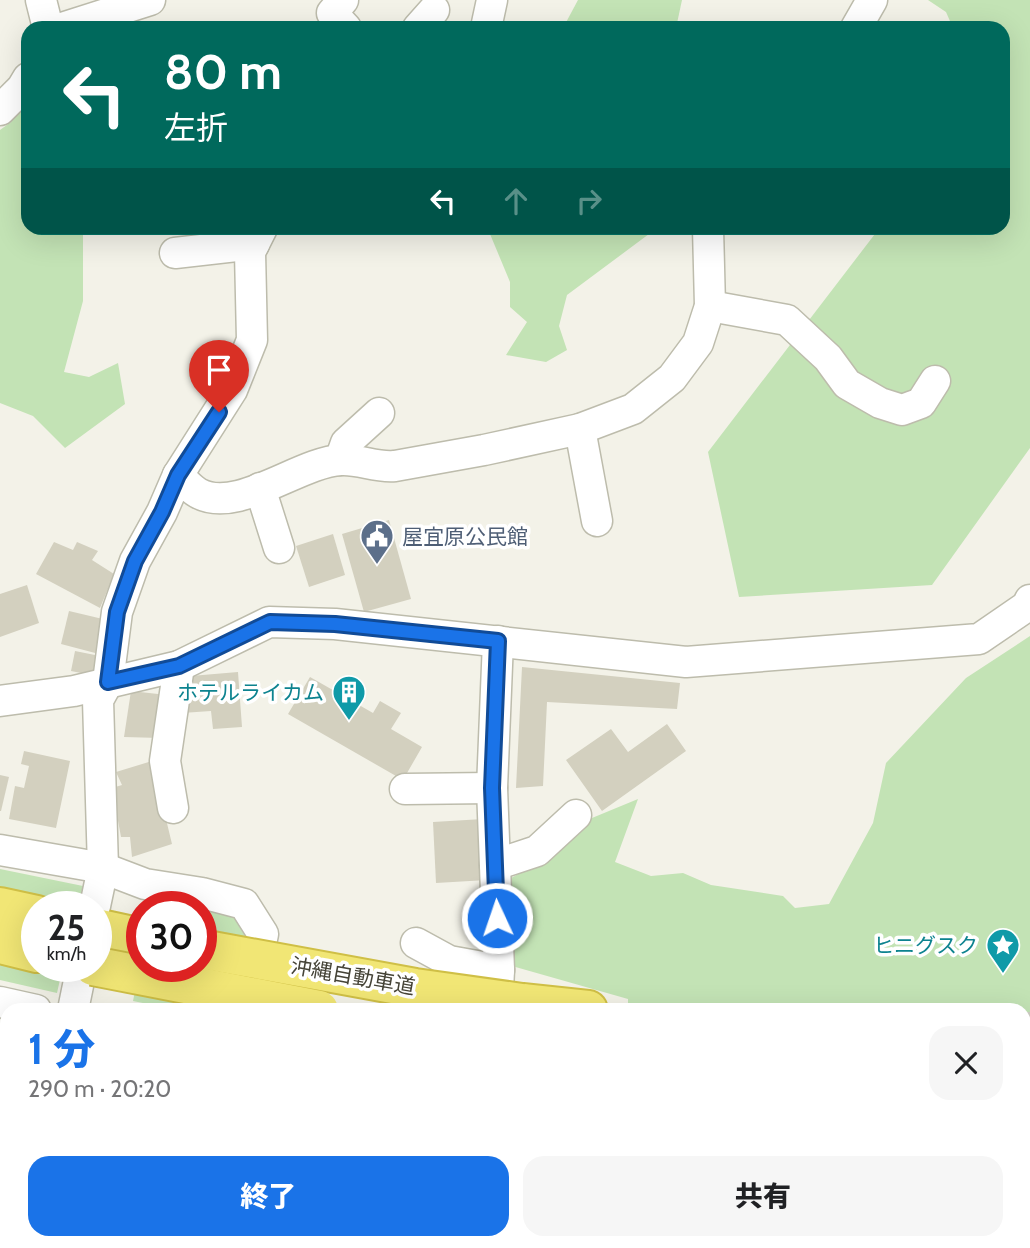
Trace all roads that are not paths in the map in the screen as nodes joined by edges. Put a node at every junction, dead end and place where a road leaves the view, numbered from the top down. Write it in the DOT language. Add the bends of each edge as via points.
graph roads {
  1 [pos="41,0"];
  2 [pos="149,0"];
  3 [pos="343,0"];
  4 [pos="492,0"];
  5 [pos="872,0"];
  6 [pos="46,21"];
  7 [pos="84,21"];
  8 [pos="339,21"];
  9 [pos="488,21"];
  10 [pos="860,21"];
  11 [pos="21,89"];
  12 [pos="0,110"];
  13 [pos="708,235"];
  14 [pos="258,236"];
  15 [pos="174,253"];
  16 [pos="710,306"];
  17 [pos="935,381"];
  18 [pos="379,413"];
  19 [pos="580,429"];
  20 [pos="340,460"];
  21 [pos="178,475"];
  22 [pos="260,488"];
  23 [pos="597,521"];
  24 [pos="279,548"];
  25 [pos="1030,600"];
  26 [pos="498,641"];
  27 [pos="179,666"];
  28 [pos="113,680"];
  29 [pos="0,701"];
  30 [pos="117,730"];
  31 [pos="492,788"];
  32 [pos="405,789"];
  33 [pos="173,808"];
  34 [pos="576,815"];
  35 [pos="0,850"];
  36 [pos="495,865"];
  37 [pos="103,868"];
  38 [pos="98,891"];
  39 [pos="0,907"];
  40 [pos="21,912"];
  41 [pos="416,943"];
  42 [pos="0,944"];
  43 [pos="21,949"];
  44 [pos="217,952"];
  45 [pos="112,970"];
  46 [pos="499,970"];
  47 [pos="79,982"];
  48 [pos="74,1003"];
  49 [pos="249,1003"];
  50 [pos="283,1003"];
  51 [pos="494,1003"];
  52 [pos="509,1003"];
  1 -- 6 [label="street"];
  2 -- 7 [label="street"];
  3 -- 8 [label="street" via="332,13"];
  4 -- 9 [label="street"];
  5 -- 10 [label="street"];
  11 -- 12 [label="street"];
  13 -- 16 [label="street"];
  14 -- 15 [label="street"];
  14 -- 21 [label="street" via="250,251 252,340 232,390"];
  16 -- 17 [label="street" via="787,320 828,358 847,384 880,403 902,410 921,402"];
  16 -- 19 [label="street" via="698,343 672,378 632,409"];
  18 -- 20 [label="street" via="346,443"];
  19 -- 20 [label="street" via="395,466"];
  19 -- 23 [label="street"];
  20 -- 22 [label="street"];
  21 -- 22 [label="street" via="198,493 219,500"];
  21 -- 28 [label="street" via="135,561 117,612"];
  22 -- 24 [label="street"];
  25 -- 26 [label="street" via="979,639 700,661"];
  26 -- 27 [label="street" via="270,622"];
  26 -- 31 [label="street"];
  27 -- 28 [label="street"];
  27 -- 33 [label="street" via="164,761"];
  28 -- 29 [label="street" via="74,691"];
  28 -- 30 [label="street"];
  28 -- 37 [label="street" via="98,700"];
  31 -- 32 [label="street"];
  31 -- 36 [label="street"];
  34 -- 36 [label="street" via="537,850"];
  35 -- 37 [label="street"];
  36 -- 46 [label="street"];
  37 -- 38 [label="street"];
  37 -- 49 [label="street" via="145,884 244,904 264,934"];
  39 -- 40 [label="highway"];
  41 -- 46 [label="street" via="449,961"];
  42 -- 43 [label="highway"];
  44 -- 51 [label="highway, 沖縄自動車道, bridge"];
  45 -- 50 [label="highway, 沖縄自動車道, bridge"];
  46 -- 52 [label="street"];
  47 -- 48 [label="street"];
}
